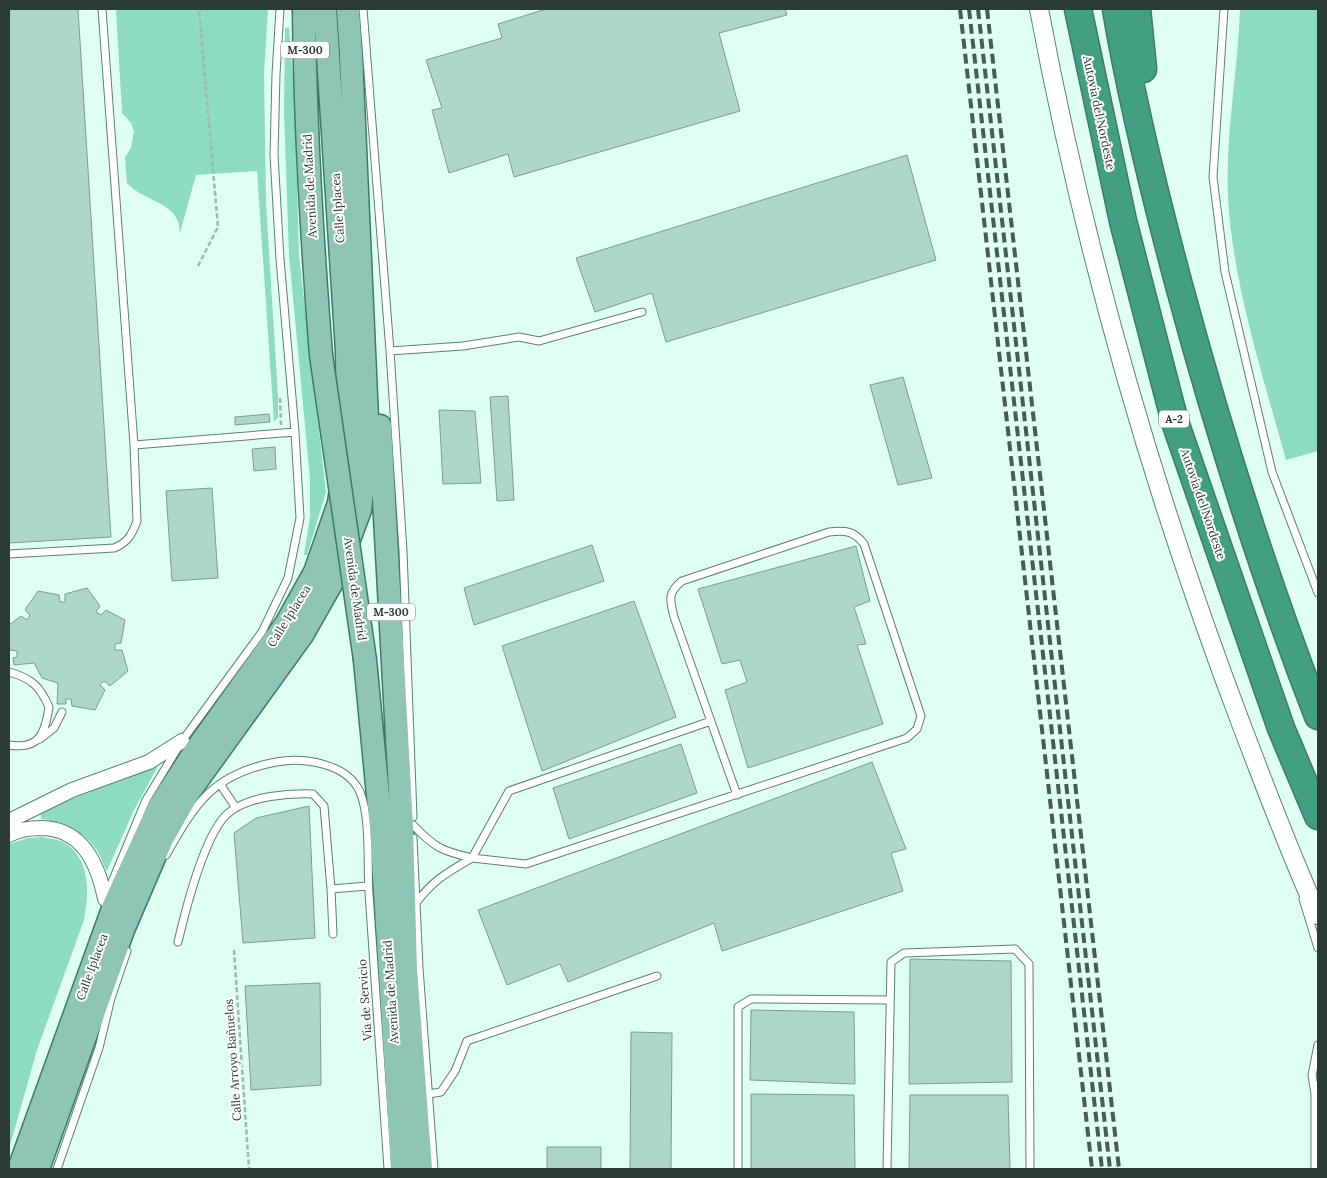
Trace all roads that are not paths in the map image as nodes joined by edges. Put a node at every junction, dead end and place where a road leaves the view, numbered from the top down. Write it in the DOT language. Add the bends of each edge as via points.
graph roads {
  1 [pos="102,9"];
  2 [pos="280,9"];
  3 [pos="295,9"];
  4 [pos="304,9"];
  5 [pos="325,9"];
  6 [pos="348,9"];
  7 [pos="363,9"];
  8 [pos="1039,9"];
  9 [pos="1078,9"];
  10 [pos="1116,9"];
  11 [pos="1137,9"];
  12 [pos="1224,9"];
  13 [pos="351,56"];
  14 [pos="305,91"];
  15 [pos="642,312"];
  16 [pos="390,351"];
  17 [pos="295,432"];
  18 [pos="134,445"];
  19 [pos="9,554"];
  20 [pos="1318,593"];
  21 [pos="1279,608"];
  22 [pos="9,672"];
  23 [pos="62,712"];
  24 [pos="1318,716"];
  25 [pos="711,721"];
  26 [pos="40,739"];
  27 [pos="182,741"];
  28 [pos="9,745"];
  29 [pos="220,784"];
  30 [pos="737,794"];
  31 [pos="236,808"];
  32 [pos="1318,816"];
  33 [pos="9,821"];
  34 [pos="413,825"];
  35 [pos="9,835"];
  36 [pos="472,858"];
  37 [pos="162,864"];
  38 [pos="1297,869"];
  39 [pos="368,886"];
  40 [pos="331,889"];
  41 [pos="104,903"];
  42 [pos="416,903"];
  43 [pos="1318,915"];
  44 [pos="96,932"];
  45 [pos="333,934"];
  46 [pos="178,942"];
  47 [pos="129,945"];
  48 [pos="1318,948"];
  49 [pos="657,976"];
  50 [pos="890,1000"];
  51 [pos="67,1037"];
  52 [pos="1318,1045"];
  53 [pos="1318,1085"];
  54 [pos="428,1094"];
  55 [pos="1315,1094"];
  56 [pos="19,1169"];
  57 [pos="38,1169"];
  58 [pos="57,1169"];
  59 [pos="388,1169"];
  60 [pos="402,1169"];
  61 [pos="421,1169"];
  62 [pos="434,1169"];
  63 [pos="738,1169"];
  64 [pos="887,1169"];
  65 [pos="1030,1169"];
  66 [pos="1315,1169"];
  1 -- 18 [label="lane"];
  2 -- 17 [label="lane, M-300" via="274,154"];
  3 -- 14 [label="main road"];
  4 -- 14 [label="main road, Avenida de Madrid / M-300"];
  5 -- 51 [label="main road, Calle Iplacea" via="347,351 348,438 339,502 315,572 286,624 159,807 115,903"];
  6 -- 13 [label="main road, Avenida de Madrid / M-300"];
  7 -- 16 [label="lane"];
  8 -- 38 [label="street" via="1086,232 1144,440 1208,635"];
  9 -- 32 [label="highway, Autovía del Nordeste / A-2" via="1123,222 1175,422 1282,728"];
  10 -- 21 [label="highway" via="1125,66 1207,391"];
  11 -- 21 [label="highway" via="1141,62 1172,204"];
  12 -- 20 [label="lane" via="1214,177 1225,272 1272,472"];
  13 -- 57 [label="main road, Calle Iplacea" via="368,441 360,510 335,577 302,635 194,785 162,839 123,930"];
  13 -- 61 [label="main road, Avenida de Madrid / M-300" via="371,275 402,827 406,970"];
  14 -- 60 [label="main road, Avenida de Madrid / M-300, bridge" via="321,355 365,660 381,827"];
  15 -- 16 [label="lane" via="538,341 519,337 463,346"];
  16 -- 34 [label="lane" via="403,551"];
  17 -- 18 [label="lane"];
  17 -- 27 [label="lane" via="300,518 288,578 262,632"];
  18 -- 19 [label="lane" via="137,521 124,544 114,548"];
  21 -- 24 [label="highway"];
  22 -- 26 [label="lane" via="25,677 43,693 49,707"];
  23 -- 26 [label="lane" via="54,728"];
  25 -- 30 [label="lane"];
  25 -- 30 [label="lane" via="674,617 670,602 673,589 682,581 829,532 845,530 856,534 864,544 921,716 918,729 907,738"];
  25 -- 36 [label="lane" via="510,791"];
  26 -- 28 [label="lane" via="25,746"];
  27 -- 33 [label="street" via="149,762 72,790"];
  27 -- 41 [label="lane" via="146,800"];
  29 -- 31 [label="lane"];
  29 -- 37 [label="lane, Vía de Servicio" via="210,791 186,821"];
  29 -- 39 [label="lane, Vía de Servicio" via="228,777 249,769 279,762 319,762 341,770 360,791 367,829"];
  30 -- 36 [label="lane" via="526,864"];
  31 -- 40 [label="lane" via="287,793 313,794 324,806"];
  31 -- 46 [label="lane" via="212,835 188,901"];
  34 -- 36 [label="lane" via="442,851"];
  34 -- 42 [label="lane"];
  35 -- 41 [label="street" via="31,828 52,828 73,836 88,851 100,876"];
  36 -- 42 [label="lane" via="429,886"];
  38 -- 43 [label="street"];
  38 -- 48 [label="lane" via="1306,914"];
  39 -- 40 [label="lane"];
  39 -- 59 [label="lane, Vía de Servicio"];
  40 -- 45 [label="lane"];
  42 -- 54 [label="lane"];
  44 -- 51 [label="lane"];
  47 -- 58 [label="lane" via="99,1048"];
  49 -- 54 [label="lane" via="467,1042 455,1071 441,1092"];
  50 -- 63 [label="lane" via="751,999 738,1007"];
  50 -- 64 [label="lane"];
  50 -- 65 [label="lane" via="891,962 904,952 1015,949 1029,964"];
  51 -- 56 [label="main road, Calle Iplacea"];
  52 -- 55 [label="lane" via="1312,1075"];
  53 -- 55 [label="lane"];
  54 -- 62 [label="lane"];
  55 -- 66 [label="lane"];
}
